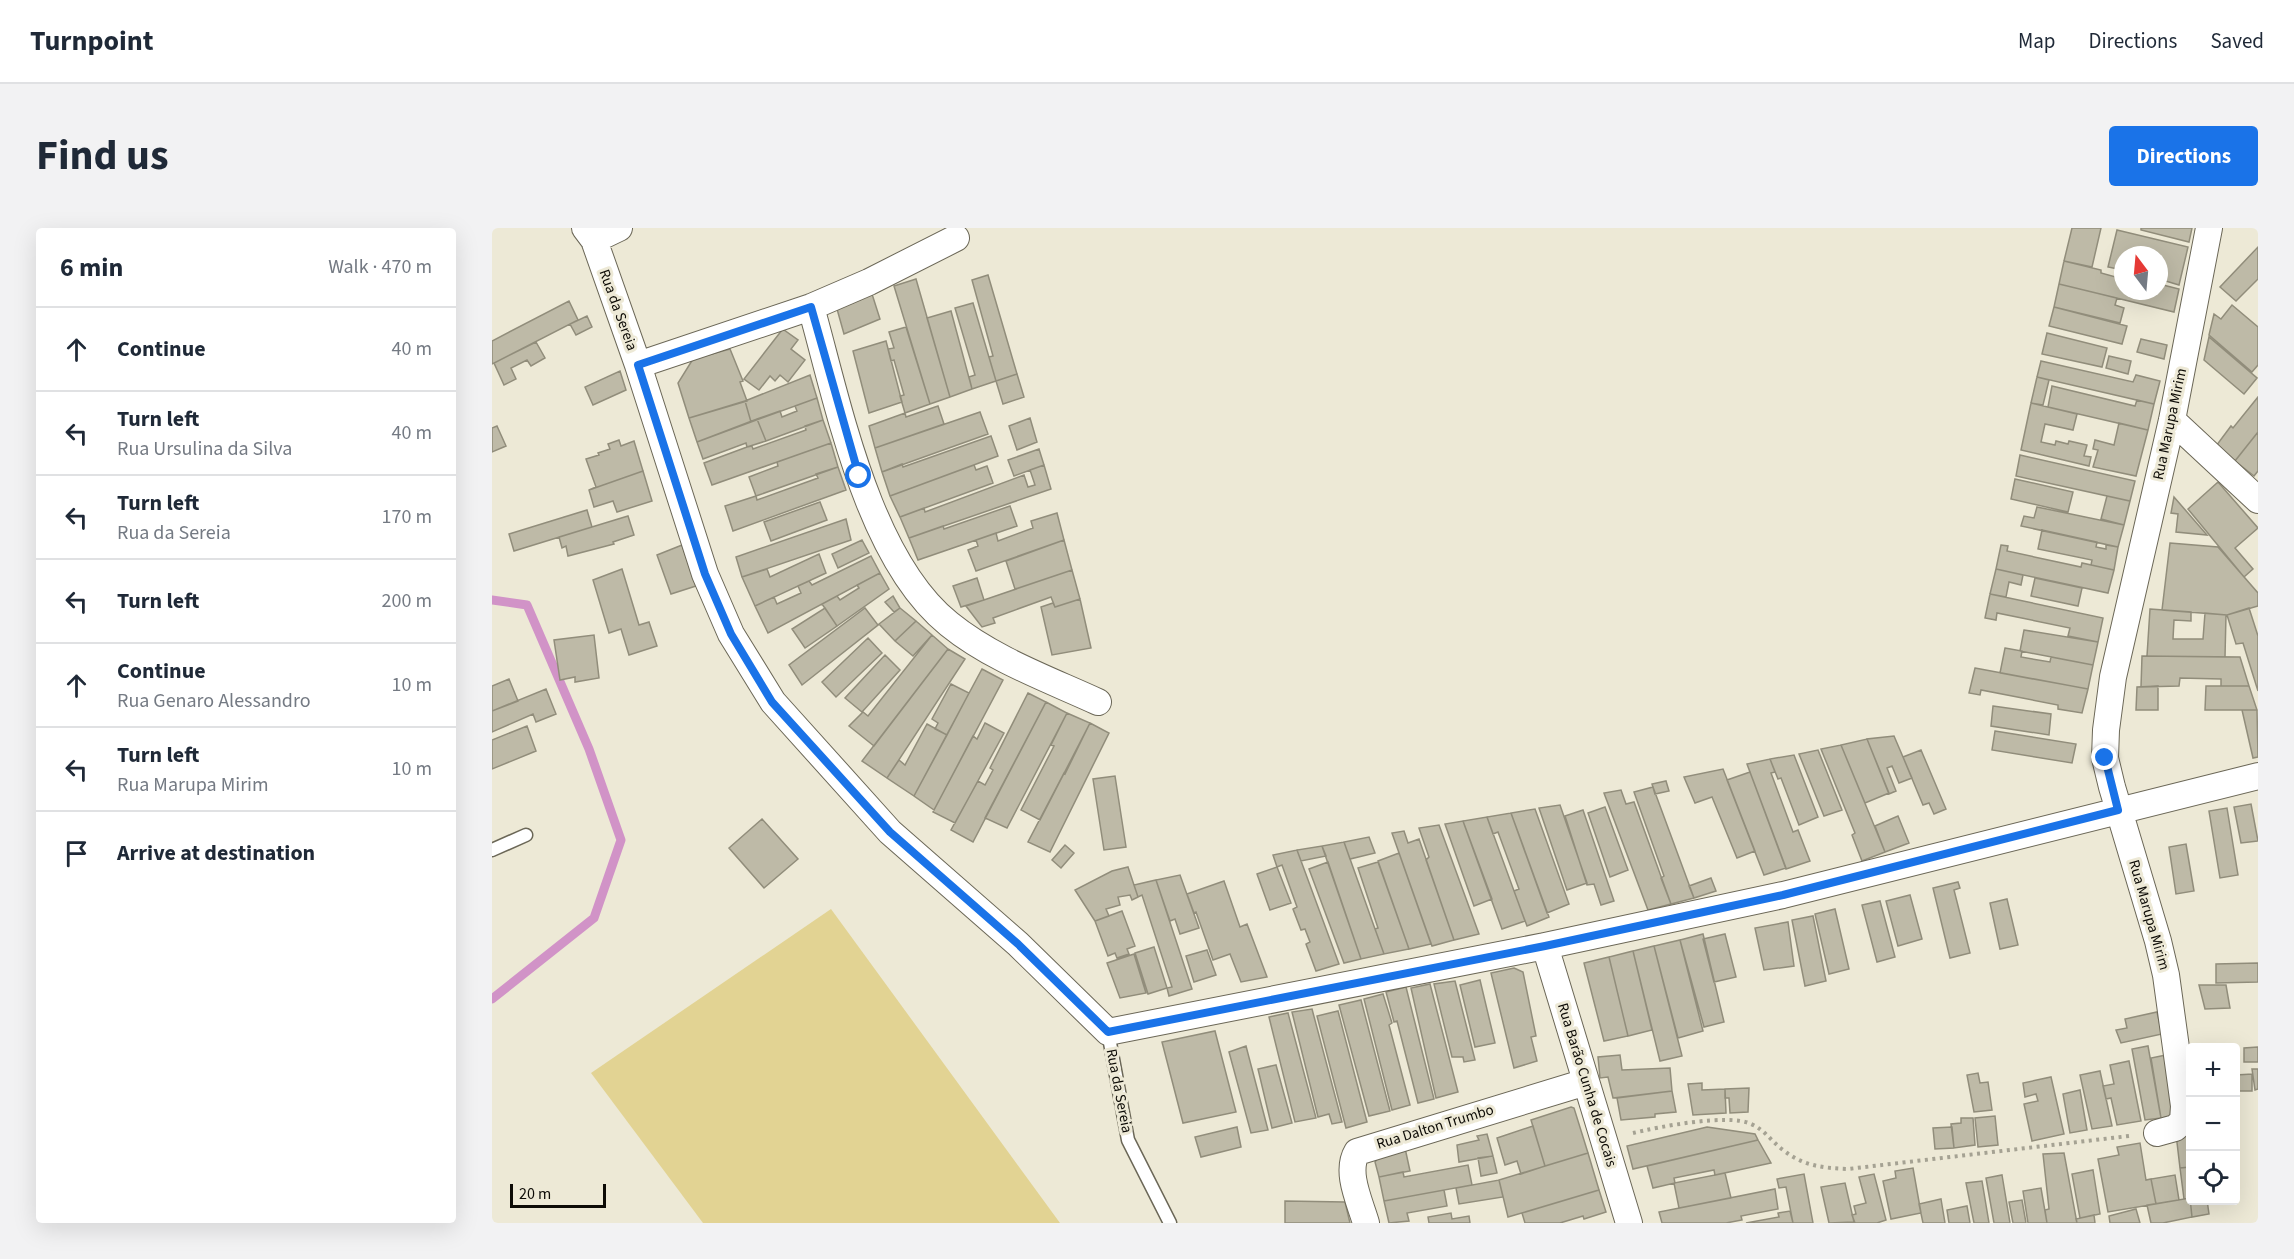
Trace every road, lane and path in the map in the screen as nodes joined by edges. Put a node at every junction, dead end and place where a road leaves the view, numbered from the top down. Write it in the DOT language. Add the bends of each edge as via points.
graph roads {
  1 [pos="619,228"];
  2 [pos="2210,228"];
  3 [pos="590,234"];
  4 [pos="956,238"];
  5 [pos="811,307"];
  6 [pos="638,365"];
  7 [pos="2172,420"];
  8 [pos="2258,500"];
  9 [pos="1098,702"];
  10 [pos="2258,776"];
  11 [pos="2118,810"];
  12 [pos="526,835"];
  13 [pos="492,850"];
  14 [pos="1545,946"];
  15 [pos="1108,1032"];
  16 [pos="1586,1082"];
  17 [pos="2157,1133"];
  18 [pos="1604,1140"];
  19 [pos="1170,1223"];
  20 [pos="1366,1223"];
  21 [pos="1629,1223"];
  1 -- 3 [label="street"];
  2 -- 7 [label="street, Rua Marupa Mirim"];
  3 -- 6 [label="street, Rua da Sereia"];
  4 -- 5 [label="street"];
  5 -- 6 [label="street"];
  5 -- 9 [label="street" via="859,476 886,540 917,591 948,623 982,647"];
  6 -- 15 [label="street, Rua da Sereia" via="705,574 731,634 772,702 890,832 1018,944"];
  7 -- 8 [label="street"];
  7 -- 11 [label="street, Rua Marupa Mirim" via="2122,635 2106,730 2105,758"];
  10 -- 11 [label="street"];
  11 -- 14 [label="street" via="1783,895"];
  11 -- 17 [label="street, Rua Marupa Mirim" via="2163,958 2176,1039 2183,1121 2175,1128"];
  12 -- 13 [label="lane"];
  14 -- 15 [label="street"];
  14 -- 16 [label="street, Rua Barão Cunha de Cocais"];
  15 -- 19 [label="lane, Rua da Sereia" via="1128,1140"];
  16 -- 18 [label="street, Rua Barão Cunha de Cocais"];
  16 -- 20 [label="street, Rua Dalton Trumbo" via="1358,1152 1352,1170"];
  17 -- 18 [label="path" via="1848,1168 1814,1167 1802,1162 1748,1122 1662,1126"];
  18 -- 21 [label="street, Rua Barão Cunha de Cocais"];
}
